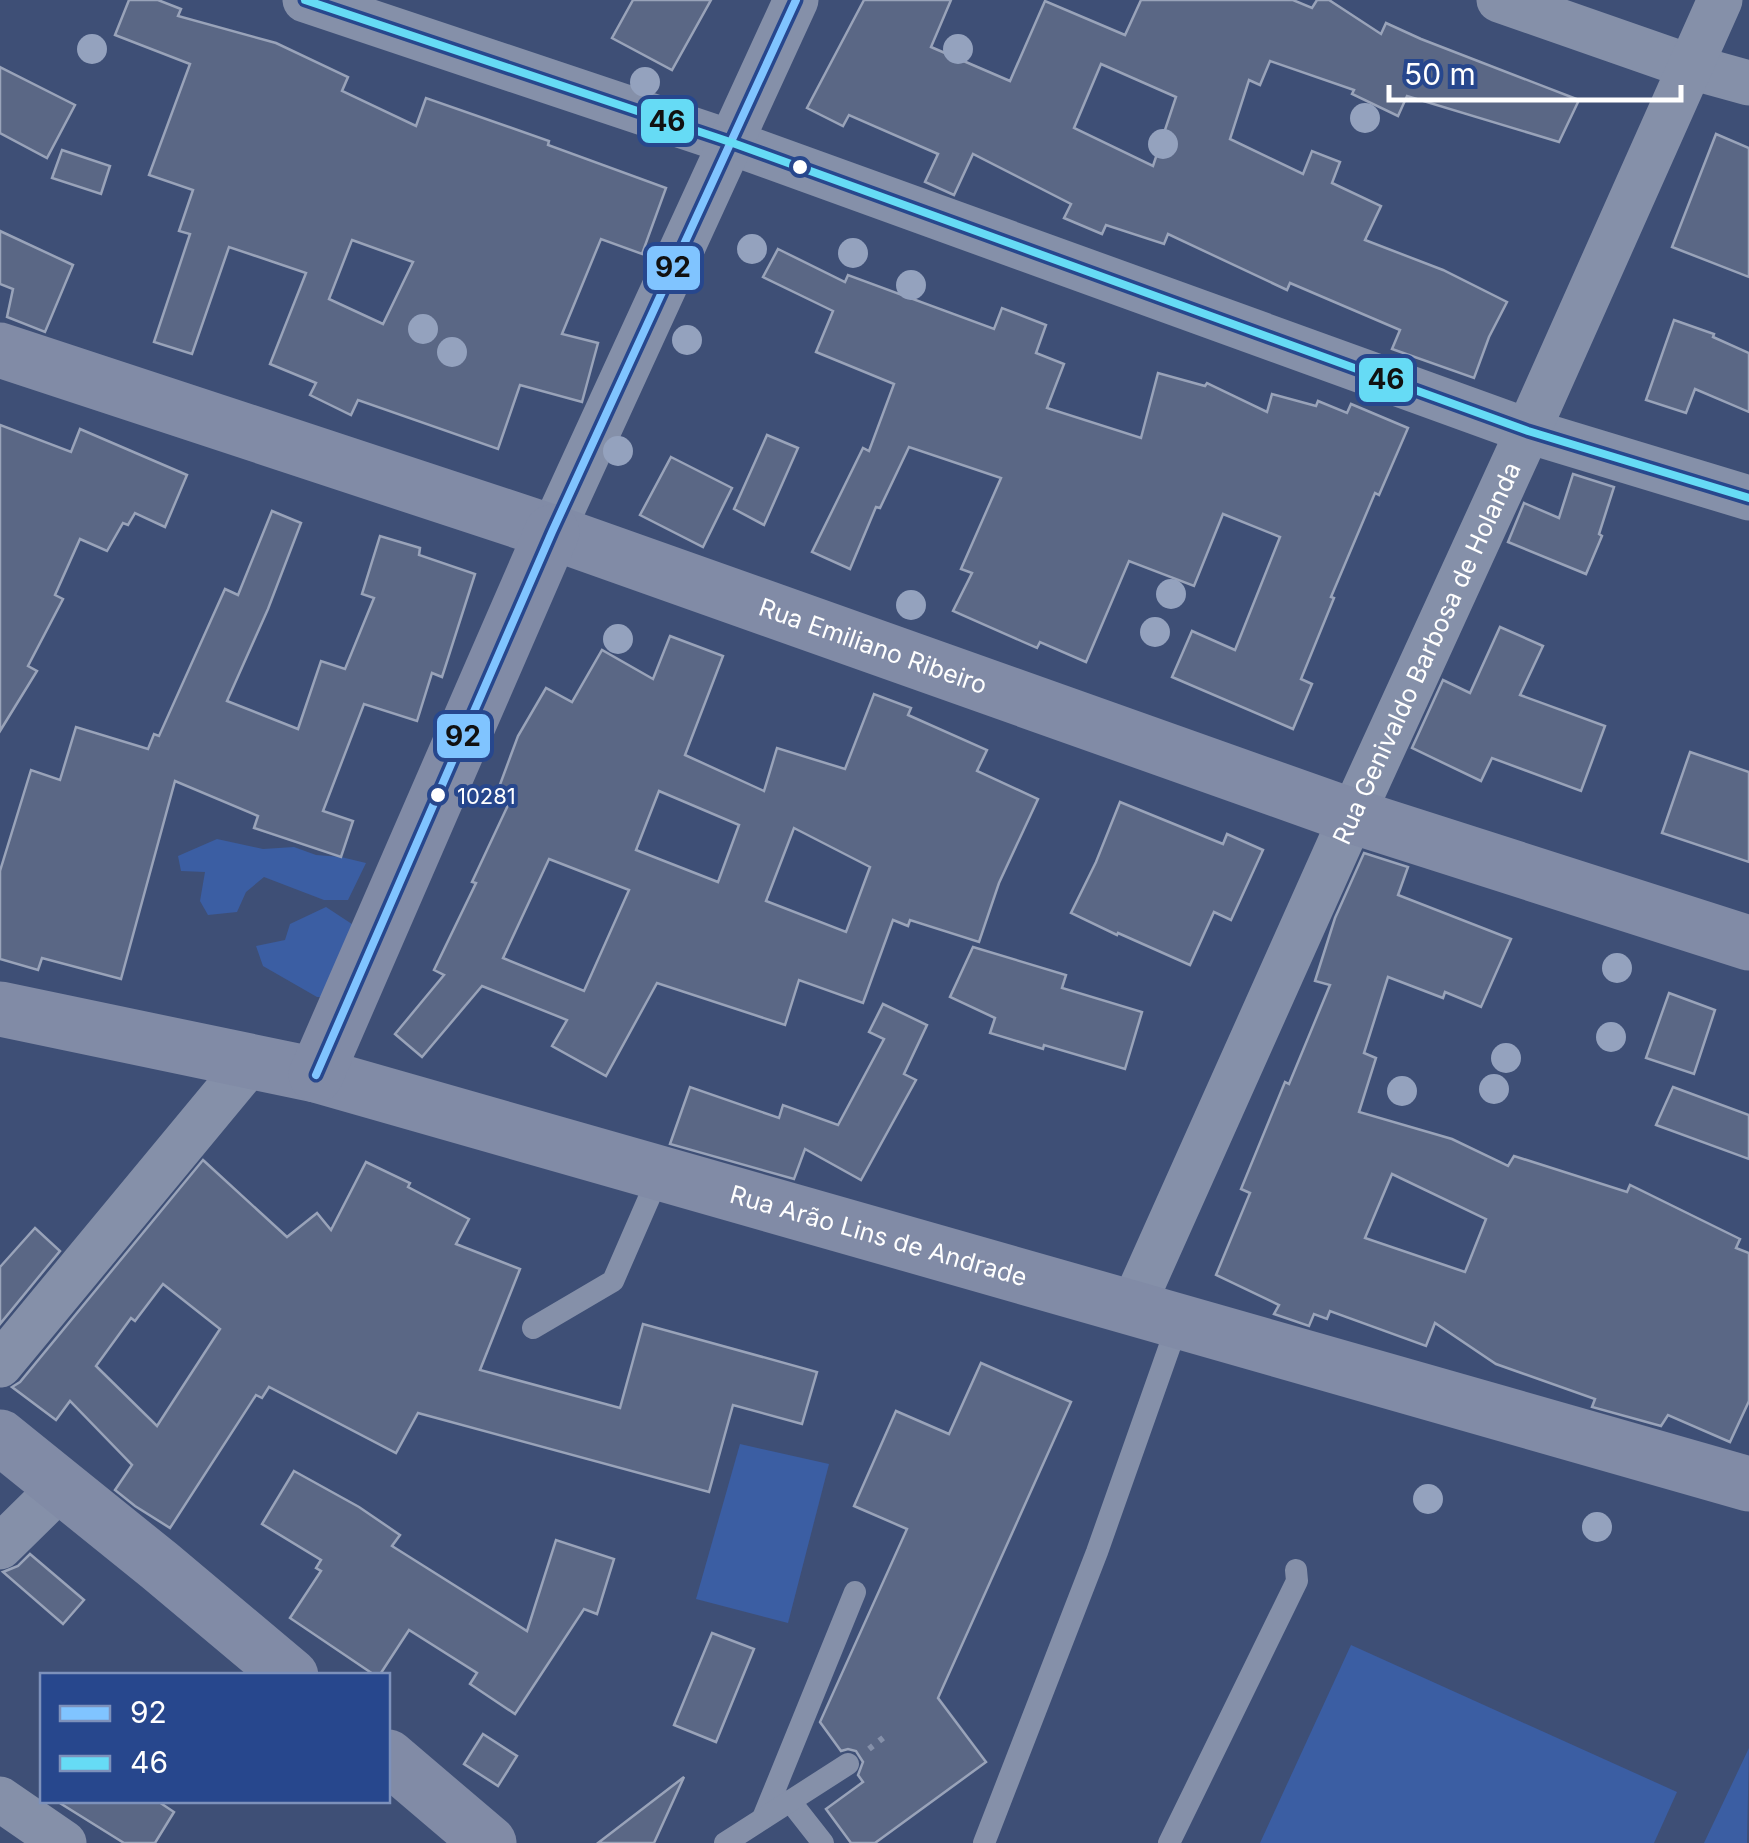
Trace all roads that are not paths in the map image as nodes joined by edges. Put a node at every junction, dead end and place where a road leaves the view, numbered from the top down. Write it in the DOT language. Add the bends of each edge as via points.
graph roads {
  1 [pos="305,0"];
  2 [pos="796,0"];
  3 [pos="1499,0"];
  4 [pos="1720,0"];
  5 [pos="1691,67"];
  6 [pos="1749,83"];
  7 [pos="730,142"];
  8 [pos="0,350"];
  9 [pos="1528,431"];
  10 [pos="1749,498"];
  11 [pos="552,532"];
  12 [pos="1352,816"];
  13 [pos="1749,943"];
  14 [pos="0,1009"];
  15 [pos="250,1063"];
  16 [pos="316,1075"];
  17 [pos="660,1173"];
  18 [pos="1155,1315"];
  19 [pos="533,1328"];
  20 [pos="0,1366"];
  21 [pos="0,1437"];
  22 [pos="1749,1484"];
  23 [pos="62,1486"];
  24 [pos="0,1547"];
  25 [pos="1296,1570"];
  26 [pos="855,1592"];
  27 [pos="286,1673"];
  28 [pos="390,1759"];
  29 [pos="848,1764"];
  30 [pos="0,1799"];
  31 [pos="790,1801"];
  32 [pos="763,1818"];
  33 [pos="477,1839"];
  34 [pos="64,1843"];
  35 [pos="725,1843"];
  36 [pos="823,1843"];
  37 [pos="984,1843"];
  38 [pos="1169,1843"];
  1 -- 7 [label="street"];
  2 -- 7 [label="street"];
  3 -- 5 [label="street"];
  4 -- 5 [label="street, Rua Genivaldo Barbosa de Holanda"];
  5 -- 6 [label="street"];
  5 -- 9 [label="street, Rua Genivaldo Barbosa de Holanda"];
  7 -- 9 [label="street"];
  7 -- 11 [label="street"];
  8 -- 11 [label="main road, Rua Emiliano Ribeiro"];
  9 -- 10 [label="street"];
  9 -- 12 [label="street, Rua Genivaldo Barbosa de Holanda"];
  11 -- 12 [label="main road, Rua Emiliano Ribeiro"];
  11 -- 16 [label="main road"];
  12 -- 13 [label="main road, Rua Emiliano Ribeiro"];
  12 -- 18 [label="street, Rua Genivaldo Barbosa de Holanda"];
  14 -- 15 [label="main road, Rua Arão Lins de Andrade"];
  15 -- 16 [label="main road, Rua Arão Lins de Andrade"];
  15 -- 20 [label="street"];
  16 -- 17 [label="main road, Rua Arão Lins de Andrade"];
  17 -- 18 [label="main road, Rua Arão Lins de Andrade"];
  17 -- 19 [label="lane" via="612,1281"];
  18 -- 22 [label="main road, Rua Arão Lins de Andrade"];
  18 -- 37 [label="lane" via="1096,1552"];
  21 -- 23 [label="main road"];
  23 -- 24 [label="street"];
  23 -- 27 [label="main road"];
  25 -- 38 [label="lane" via="1297,1582"];
  26 -- 32 [label="lane"];
  28 -- 33 [label="main road"];
  29 -- 31 [label="lane"];
  30 -- 34 [label="street"];
  31 -- 32 [label="lane"];
  31 -- 36 [label="lane"];
  32 -- 35 [label="lane"];
}
